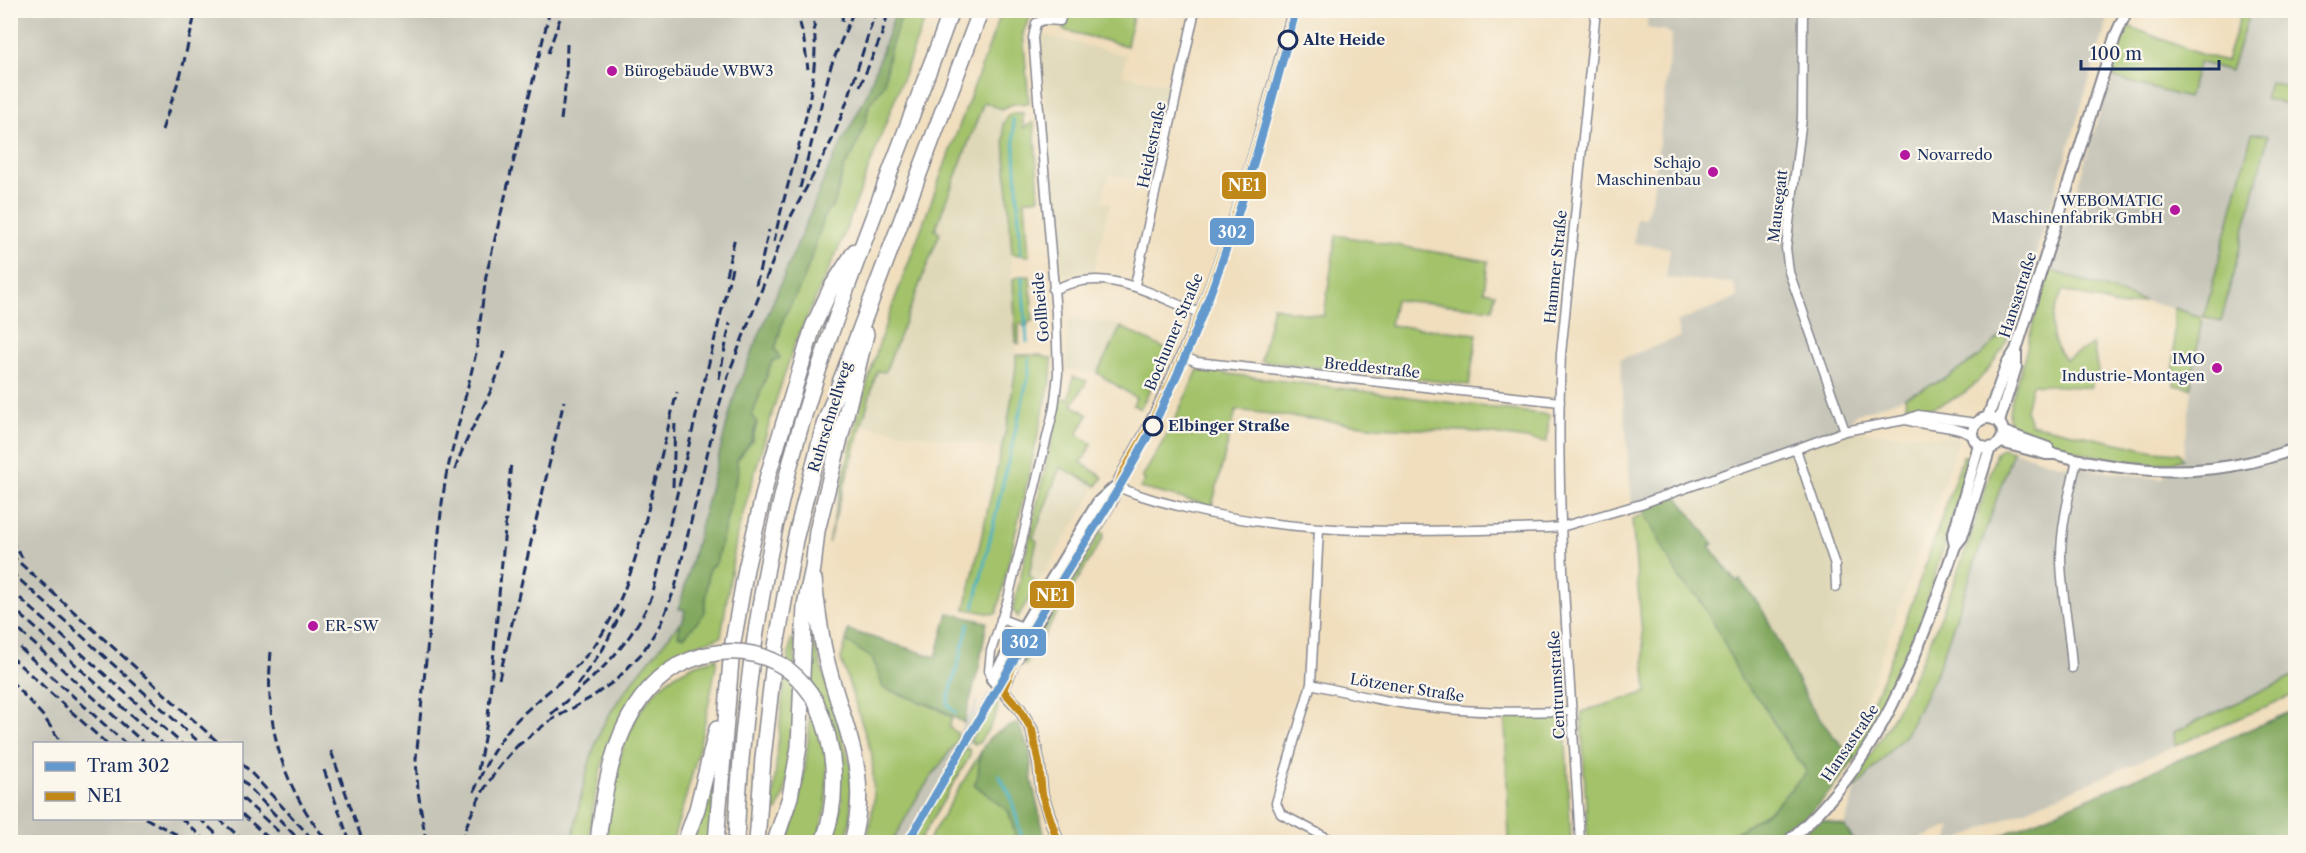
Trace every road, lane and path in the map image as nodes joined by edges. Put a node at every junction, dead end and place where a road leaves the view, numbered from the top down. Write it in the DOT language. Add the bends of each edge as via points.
graph roads {
  1 [pos="951,10"];
  2 [pos="981,10"];
  3 [pos="1063,10"];
  4 [pos="1195,10"];
  5 [pos="1294,10"];
  6 [pos="1596,10"];
  7 [pos="1803,10"];
  8 [pos="2127,10"];
  9 [pos="869,228"];
  10 [pos="1135,285"];
  11 [pos="1053,290"];
  12 [pos="872,301"];
  13 [pos="1200,313"];
  14 [pos="2016,350"];
  15 [pos="1182,356"];
  16 [pos="1560,402"];
  17 [pos="1988,417"];
  18 [pos="1905,420"];
  19 [pos="1976,423"];
  20 [pos="1845,431"];
  21 [pos="2001,432"];
  22 [pos="1980,443"];
  23 [pos="1796,449"];
  24 [pos="2295,449"];
  25 [pos="2077,460"];
  26 [pos="1116,486"];
  27 [pos="1561,527"];
  28 [pos="1319,529"];
  29 [pos="813,568"];
  30 [pos="1836,587"];
  31 [pos="1001,619"];
  32 [pos="1023,627"];
  33 [pos="2072,668"];
  34 [pos="993,679"];
  35 [pos="1311,684"];
  36 [pos="1003,690"];
  37 [pos="726,703"];
  38 [pos="1572,711"];
  39 [pos="598,843"];
  40 [pos="686,843"];
  41 [pos="716,843"];
  42 [pos="736,843"];
  43 [pos="757,843"];
  44 [pos="775,843"];
  45 [pos="823,843"];
  46 [pos="852,843"];
  47 [pos="1058,843"];
  48 [pos="1335,843"];
  49 [pos="1580,843"];
  50 [pos="1787,843"];
  1 -- 9 [label="highway, Ruhrschnellweg"];
  2 -- 12 [label="highway, Ruhrschnellweg"];
  3 -- 11 [label="street, Gollheide" via="1060,21 1036,23 1033,38"];
  4 -- 10 [label="street, Heidestraße"];
  5 -- 13 [label="street, Bochumer Straße" via="1252,165"];
  6 -- 16 [label="street, Hammer Straße" via="1561,354"];
  7 -- 20 [label="street, Mausegatt" via="1802,118 1786,248 1789,272"];
  8 -- 14 [label="street, Hansastraße" via="2115,37"];
  9 -- 37 [label="highway" via="831,288 796,377 746,569"];
  9 -- 42 [label="highway, Ruhrschnellweg" via="799,432 781,502 756,637"];
  10 -- 11 [label="street" via="1091,280"];
  10 -- 13 [label="street"];
  11 -- 31 [label="street, Gollheide" via="1058,354 1054,408"];
  12 -- 29 [label="highway" via="817,531"];
  12 -- 43 [label="highway, Ruhrschnellweg" via="824,425 795,540 775,652"];
  13 -- 15 [label="street, Bochumer Straße"];
  14 -- 17 [label="street, Hansastraße"];
  14 -- 21 [label="street, Hansastraße" via="2016,367"];
  15 -- 16 [label="street, Breddestraße" via="1197,362"];
  15 -- 26 [label="street, Bochumer Straße"];
  16 -- 27 [label="street, Hammer Straße"];
  17 -- 19 [label="street"];
  17 -- 21 [label="street"];
  18 -- 19 [label="street" via="1918,415"];
  18 -- 20 [label="street"];
  18 -- 22 [label="street" via="1954,429"];
  19 -- 22 [label="street, Hansastraße"];
  20 -- 23 [label="street"];
  21 -- 22 [label="street"];
  21 -- 25 [label="street" via="2046,454"];
  22 -- 50 [label="street, Hansastraße" via="1962,537 1955,546 1902,687 1863,756 1835,793"];
  23 -- 27 [label="street" via="1641,504"];
  23 -- 30 [label="street" via="1835,565"];
  24 -- 25 [label="street" via="2214,469 2138,470"];
  25 -- 33 [label="street" via="2061,554"];
  26 -- 28 [label="street" via="1214,515"];
  26 -- 32 [label="street" via="1098,502"];
  26 -- 36 [label="street" via="1111,502 1013,664"];
  27 -- 28 [label="street"];
  27 -- 38 [label="street, Centrumstraße"];
  28 -- 35 [label="street"];
  29 -- 44 [label="highway" via="805,605 795,778"];
  29 -- 46 [label="highway" via="827,662 857,761 860,794"];
  31 -- 32 [label="street"];
  31 -- 34 [label="street, Gollheide" via="989,660"];
  32 -- 34 [label="street"];
  34 -- 36 [label="street"];
  35 -- 38 [label="street, Lötzener Straße" via="1437,708"];
  35 -- 48 [label="street" via="1276,803 1281,814"];
  36 -- 47 [label="street" via="1032,729 1042,794"];
  37 -- 40 [label="highway"];
  37 -- 41 [label="highway"];
  38 -- 49 [label="street, Centrumstraße"];
  39 -- 45 [label="highway, bridge" via="609,769 633,711 660,678 677,666 713,653 740,651 769,659 788,671 811,693 821,712 833,774 832,807"];
}
